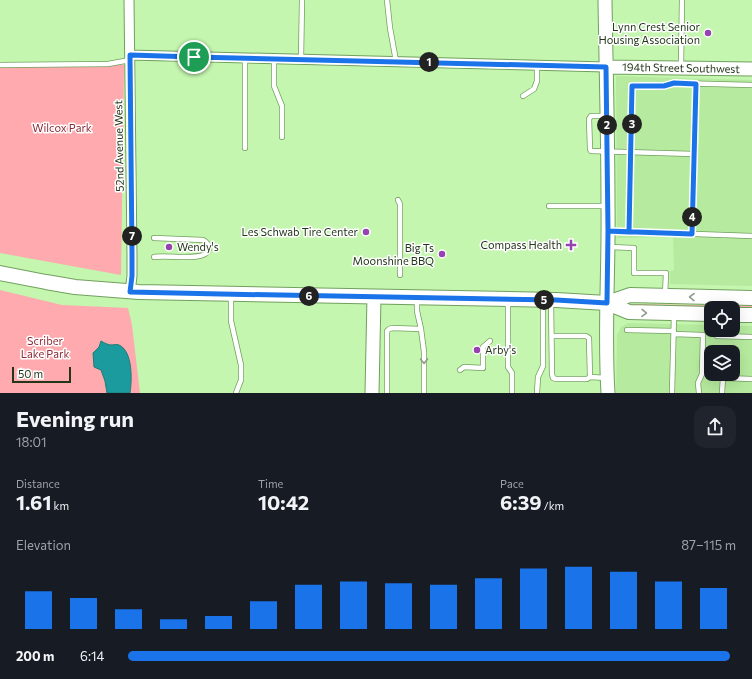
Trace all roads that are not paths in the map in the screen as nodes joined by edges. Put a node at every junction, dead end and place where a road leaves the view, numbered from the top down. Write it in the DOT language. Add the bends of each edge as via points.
graph roads {
  1 [pos="129,0"];
  2 [pos="302,0"];
  3 [pos="387,0"];
  4 [pos="606,0"];
  5 [pos="682,0"];
  6 [pos="130,58"];
  7 [pos="245,58"];
  8 [pos="274,58"];
  9 [pos="301,59"];
  10 [pos="396,61"];
  11 [pos="0,65"];
  12 [pos="537,65"];
  13 [pos="606,67"];
  14 [pos="681,68"];
  15 [pos="752,69"];
  16 [pos="696,84"];
  17 [pos="752,85"];
  18 [pos="523,96"];
  19 [pos="607,116"];
  20 [pos="282,137"];
  21 [pos="245,148"];
  22 [pos="607,151"];
  23 [pos="631,152"];
  24 [pos="694,154"];
  25 [pos="398,200"];
  26 [pos="549,206"];
  27 [pos="608,206"];
  28 [pos="608,231"];
  29 [pos="629,232"];
  30 [pos="692,234"];
  31 [pos="752,236"];
  32 [pos="154,238"];
  33 [pos="608,247"];
  34 [pos="154,257"];
  35 [pos="0,273"];
  36 [pos="400,275"];
  37 [pos="130,292"];
  38 [pos="231,294"];
  39 [pos="665,296"];
  40 [pos="374,297"];
  41 [pos="417,298"];
  42 [pos="752,298"];
  43 [pos="508,299"];
  44 [pos="547,300"];
  45 [pos="607,303"];
  46 [pos="674,314"];
  47 [pos="704,314"];
  48 [pos="740,315"];
  49 [pos="752,315"];
  50 [pos="421,329"];
  51 [pos="626,330"];
  52 [pos="674,332"];
  53 [pos="552,336"];
  54 [pos="740,336"];
  55 [pos="752,336"];
  56 [pos="490,341"];
  57 [pos="460,370"];
  58 [pos="590,377"];
  59 [pos="607,378"];
  60 [pos="752,379"];
  61 [pos="236,393"];
  62 [pos="372,393"];
  63 [pos="387,393"];
  64 [pos="424,393"];
  65 [pos="512,393"];
  66 [pos="537,393"];
  67 [pos="608,393"];
  68 [pos="672,393"];
  69 [pos="698,393"];
  70 [pos="722,393"];
  1 -- 6 [label="street, 52nd Avenue West"];
  2 -- 9 [label="lane"];
  3 -- 10 [label="lane"];
  4 -- 13 [label="street"];
  5 -- 14 [label="lane"];
  6 -- 7 [label="street, 194th Street Southwest"];
  6 -- 11 [label="lane" via="108,64"];
  6 -- 37 [label="street, 52nd Avenue West"];
  7 -- 8 [label="street, 194th Street Southwest"];
  7 -- 21 [label="lane"];
  8 -- 9 [label="street, 194th Street Southwest"];
  8 -- 20 [label="lane" via="274,86 282,106"];
  9 -- 10 [label="street, 194th Street Southwest"];
  10 -- 12 [label="street, 194th Street Southwest"];
  12 -- 13 [label="street, 194th Street Southwest"];
  12 -- 18 [label="lane" via="534,90"];
  13 -- 14 [label="street, 194th Street Southwest"];
  13 -- 19 [label="street"];
  14 -- 15 [label="street, 194th Street Southwest"];
  16 -- 17 [label="lane"];
  16 -- 23 [label="lane" via="632,86"];
  16 -- 24 [label="lane"];
  19 -- 22 [label="street"];
  19 -- 22 [label="lane" via="591,116 589,119 591,151"];
  22 -- 23 [label="lane"];
  22 -- 27 [label="street"];
  23 -- 24 [label="lane"];
  23 -- 29 [label="lane"];
  24 -- 30 [label="lane"];
  25 -- 36 [label="lane"];
  26 -- 27 [label="lane"];
  27 -- 28 [label="street"];
  28 -- 29 [label="lane"];
  28 -- 33 [label="street"];
  29 -- 30 [label="lane"];
  30 -- 31 [label="lane"];
  32 -- 34 [label="lane" via="203,240 209,249 205,254 196,257"];
  33 -- 39 [label="lane" via="634,248 634,273 666,273"];
  33 -- 45 [label="street"];
  35 -- 37 [label="main road" via="46,282"];
  37 -- 38 [label="main road"];
  38 -- 40 [label="main road"];
  38 -- 61 [label="lane" via="231,321 241,365 241,380"];
  42 -- 39 [label="main road, one-way"];
  39 -- 45 [label="main road" via="630,295"];
  40 -- 41 [label="main road"];
  40 -- 62 [label="street"];
  41 -- 43 [label="main road"];
  41 -- 50 [label="lane" via="416,311"];
  43 -- 44 [label="main road"];
  43 -- 65 [label="lane" via="508,367 512,373"];
  44 -- 45 [label="main road"];
  44 -- 53 [label="lane"];
  44 -- 66 [label="lane" via="543,366 538,377"];
  45 -- 46 [label="main road, one-way" via="629,312"];
  45 -- 59 [label="street"];
  46 -- 47 [label="main road"];
  46 -- 52 [label="lane"];
  48 -- 49 [label="main road"];
  50 -- 63 [label="lane" via="389,329"];
  50 -- 64 [label="lane, one-way"];
  51 -- 52 [label="lane"];
  52 -- 68 [label="lane"];
  52 -- 69 [label="lane" via="703,335 702,374 698,383"];
  53 -- 58 [label="lane" via="589,338"];
  53 -- 58 [label="lane" via="554,378"];
  54 -- 55 [label="lane"];
  56 -- 57 [label="lane" via="483,347 483,368 464,367"];
  58 -- 59 [label="lane"];
  59 -- 67 [label="street"];
  60 -- 70 [label="lane" via="723,378"];
}
